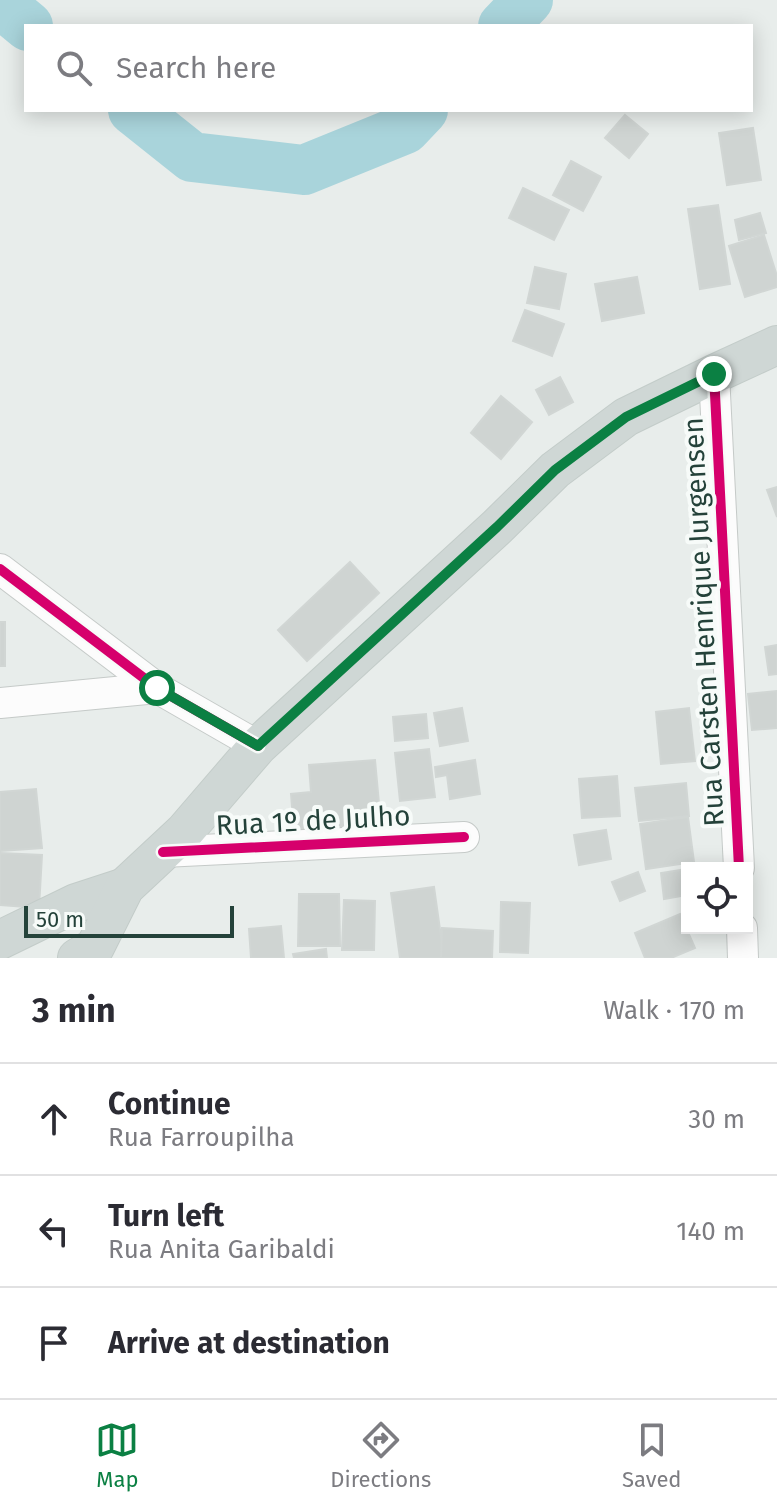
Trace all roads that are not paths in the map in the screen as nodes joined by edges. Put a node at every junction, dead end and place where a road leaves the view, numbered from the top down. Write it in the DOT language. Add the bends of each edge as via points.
graph roads {
  1 [pos="777,345"];
  2 [pos="714,374"];
  3 [pos="0,569"];
  4 [pos="157,688"];
  5 [pos="0,703"];
  6 [pos="258,746"];
  7 [pos="464,837"];
  8 [pos="163,852"];
  9 [pos="739,862"];
  10 [pos="125,887"];
  11 [pos="76,903"];
  12 [pos="742,934"];
  13 [pos="0,940"];
  14 [pos="89,954"];
  15 [pos="743,958"];
  1 -- 2 [label="main road"];
  2 -- 6 [label="main road" via="626,417 555,470"];
  2 -- 9 [label="street, Rua Carsten Henrique Jurgensen"];
  3 -- 4 [label="street"];
  4 -- 5 [label="street"];
  4 -- 6 [label="street"];
  6 -- 8 [label="main road"];
  7 -- 8 [label="street, Rua 1º de Julho"];
  8 -- 10 [label="main road"];
  10 -- 11 [label="main road"];
  10 -- 14 [label="main road"];
  11 -- 13 [label="main road"];
  11 -- 14 [label="street"];
  12 -- 15 [label="street"];
}
